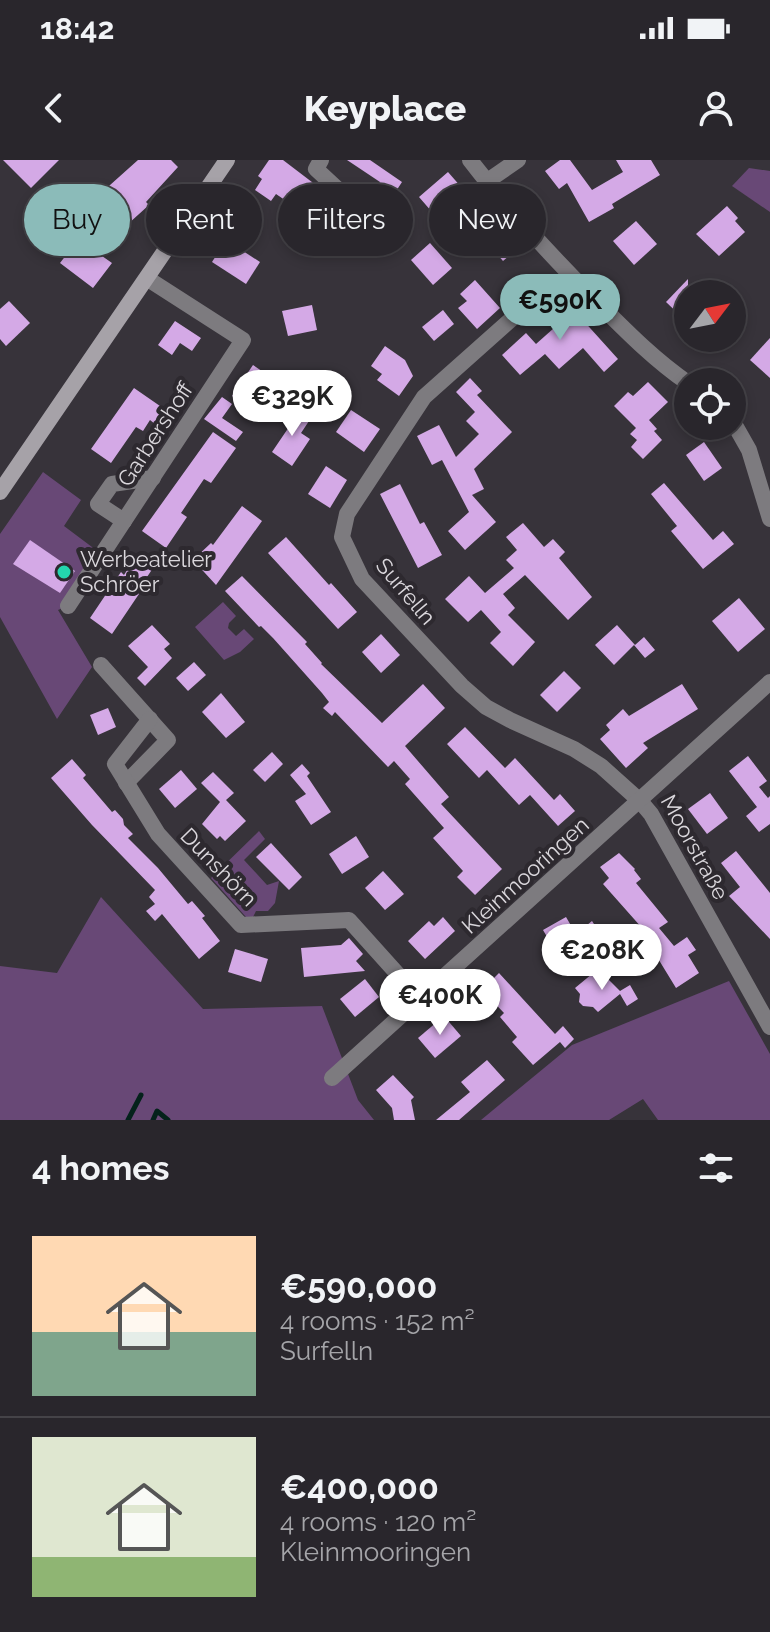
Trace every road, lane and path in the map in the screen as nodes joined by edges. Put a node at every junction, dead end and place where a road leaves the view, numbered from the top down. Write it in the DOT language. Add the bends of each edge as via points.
graph roads {
  1 [pos="227,160"];
  2 [pos="321,160"];
  3 [pos="470,160"];
  4 [pos="518,160"];
  5 [pos="486,182"];
  6 [pos="332,184"];
  7 [pos="148,279"];
  8 [pos="516,315"];
  9 [pos="674,374"];
  10 [pos="743,440"];
  11 [pos="153,478"];
  12 [pos="0,492"];
  13 [pos="770,519"];
  14 [pos="124,521"];
  15 [pos="68,606"];
  16 [pos="101,665"];
  17 [pos="770,682"];
  18 [pos="150,719"];
  19 [pos="126,783"];
  20 [pos="640,801"];
  21 [pos="420,999"];
  22 [pos="770,1027"];
  23 [pos="332,1078"];
  1 -- 7 [label="main road"];
  2 -- 6 [label="street" via="316,169"];
  3 -- 5 [label="street"];
  4 -- 5 [label="street"];
  5 -- 9 [label="street" via="577,282"];
  7 -- 11 [label="street, Garbershoff" via="243,340"];
  7 -- 12 [label="main road"];
  8 -- 20 [label="street, Surfelln" via="424,397 347,514 342,537 362,579 462,686 486,707 601,766"];
  10 -- 13 [label="street"];
  11 -- 14 [label="street, Garbershoff"];
  11 -- 14 [label="street" via="112,484 98,504"];
  14 -- 15 [label="street, Garbershoff"];
  16 -- 18 [label="street"];
  17 -- 20 [label="street, Moorstraße"];
  18 -- 19 [label="street" via="115,764"];
  18 -- 19 [label="street" via="168,740"];
  19 -- 21 [label="street, Dunshörn" via="158,834 241,925 349,920"];
  20 -- 21 [label="street, Kleinmooringen"];
  20 -- 22 [label="street, Moorstraße"];
  21 -- 23 [label="street, Kleinmooringen"];
}
